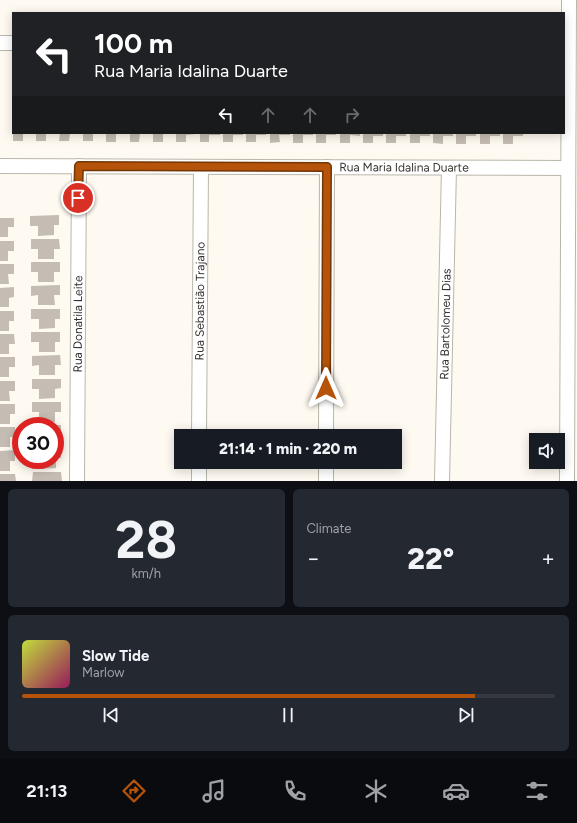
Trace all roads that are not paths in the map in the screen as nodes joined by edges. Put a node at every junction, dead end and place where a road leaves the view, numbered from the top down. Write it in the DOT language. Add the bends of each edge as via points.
graph roads {
  1 [pos="569,0"];
  2 [pos="0,42"];
  3 [pos="12,43"];
  4 [pos="566,50"];
  5 [pos="0,166"];
  6 [pos="79,166"];
  7 [pos="201,167"];
  8 [pos="327,167"];
  9 [pos="449,168"];
  10 [pos="568,168"];
  11 [pos="199,429"];
  12 [pos="326,429"];
  13 [pos="199,469"];
  14 [pos="326,469"];
  15 [pos="77,481"];
  16 [pos="199,481"];
  17 [pos="326,481"];
  18 [pos="442,481"];
  19 [pos="567,481"];
  1 -- 4 [label="street"];
  2 -- 3 [label="street"];
  4 -- 10 [label="street"];
  5 -- 6 [label="street, Rua Maria Idalina Duarte"];
  6 -- 7 [label="street, Rua Maria Idalina Duarte"];
  6 -- 15 [label="street, Rua Donatila Leite"];
  7 -- 8 [label="street, Rua Maria Idalina Duarte"];
  7 -- 11 [label="street, Rua Sebastião Trajano"];
  8 -- 9 [label="street, Rua Maria Idalina Duarte"];
  8 -- 12 [label="street"];
  9 -- 10 [label="street, Rua Maria Idalina Duarte"];
  9 -- 18 [label="street, Rua Bartolomeu Dias"];
  10 -- 19 [label="street"];
  13 -- 16 [label="street"];
  14 -- 17 [label="street"];
}
